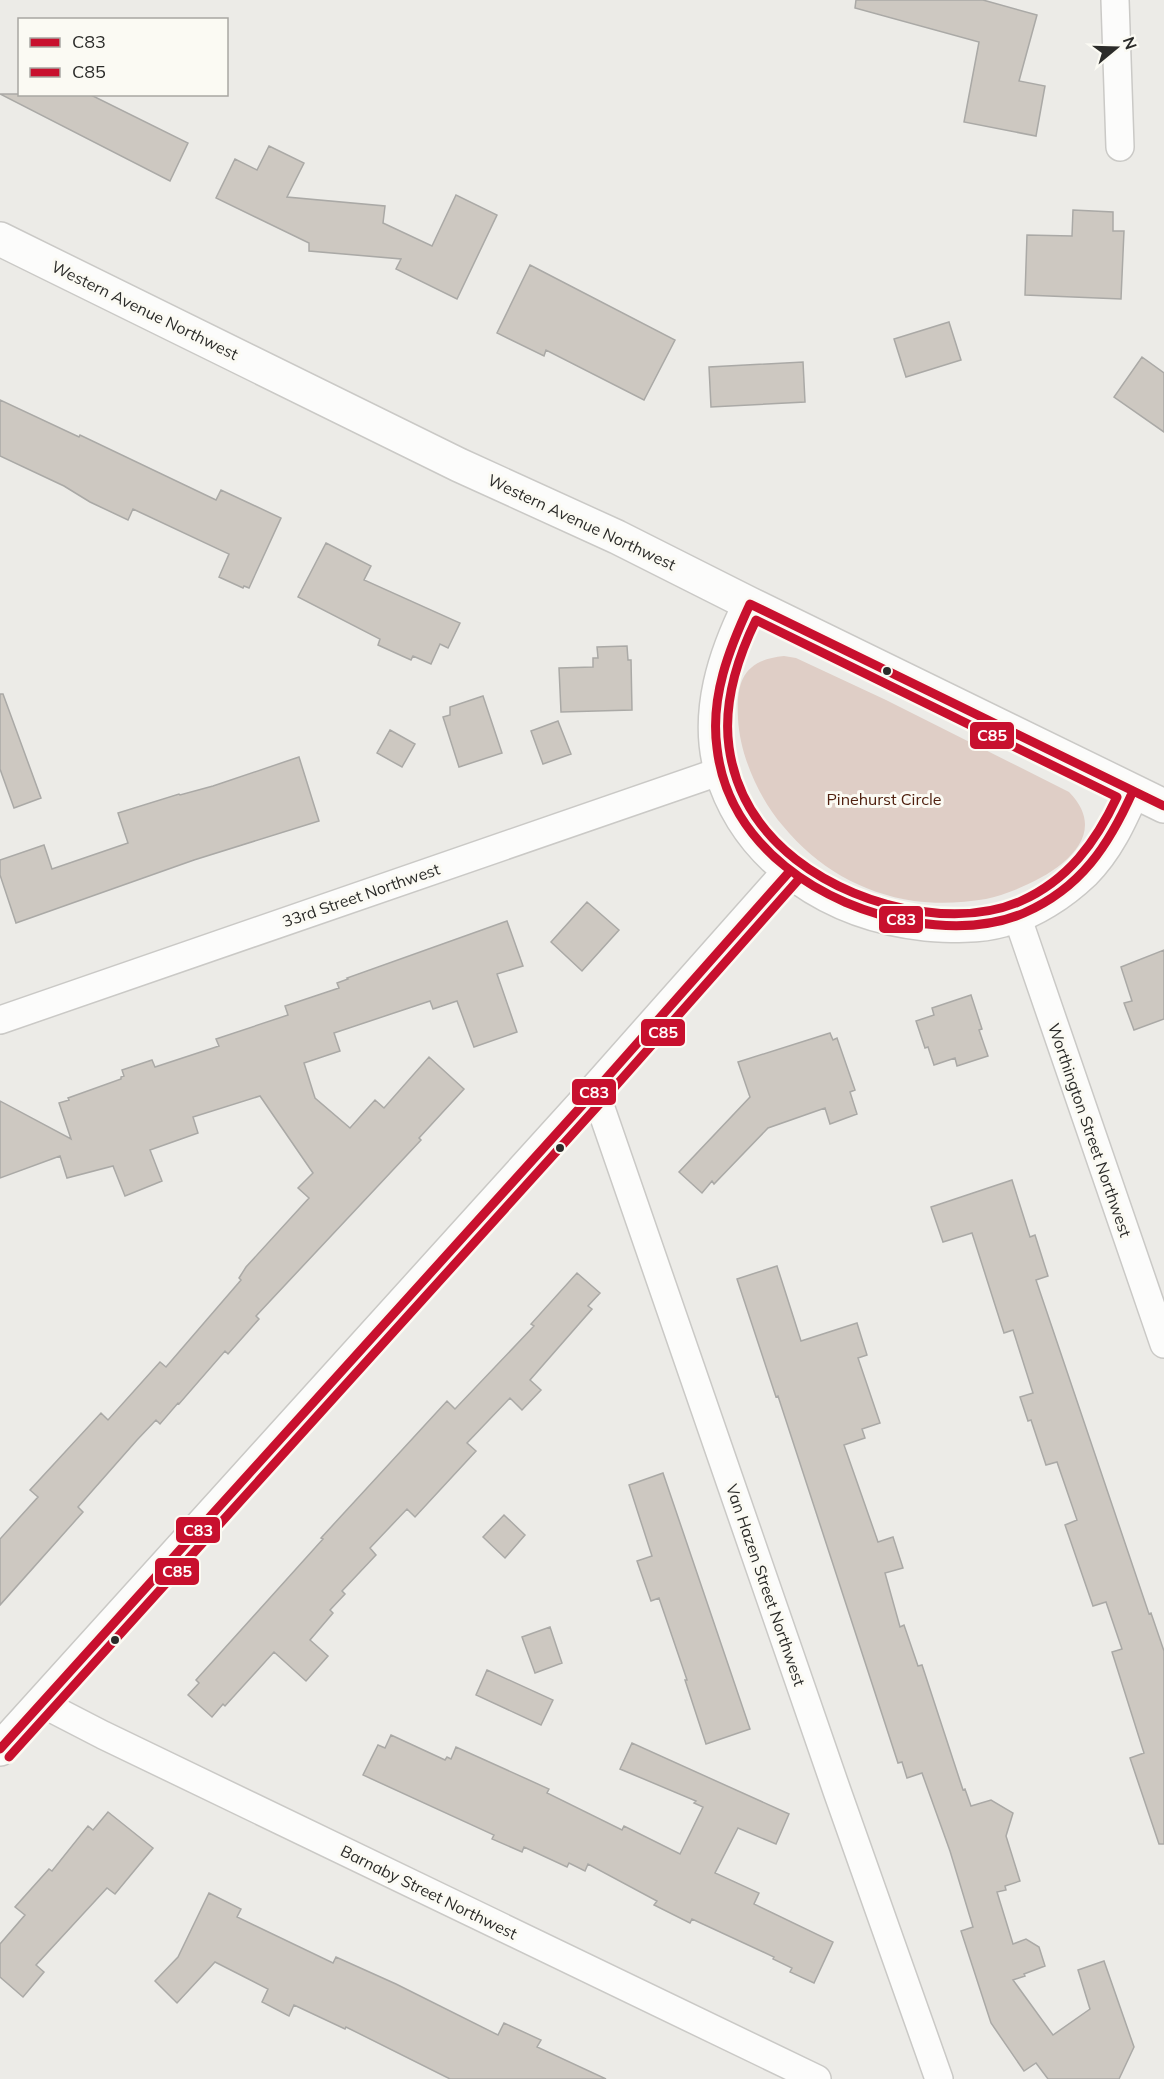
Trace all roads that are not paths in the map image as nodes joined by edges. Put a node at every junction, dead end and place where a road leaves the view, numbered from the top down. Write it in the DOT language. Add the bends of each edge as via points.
graph roads {
  1 [pos="1115,0"];
  2 [pos="1120,147"];
  3 [pos="0,239"];
  4 [pos="750,604"];
  5 [pos="721,771"];
  6 [pos="1133,791"];
  7 [pos="1164,806"];
  8 [pos="790,871"];
  9 [pos="1017,916"];
  10 [pos="0,1020"];
  11 [pos="595,1091"];
  12 [pos="1164,1344"];
  13 [pos="41,1703"];
  14 [pos="0,1749"];
  15 [pos="817,2079"];
  16 [pos="939,2079"];
  1 -- 2 [label="street"];
  3 -- 4 [label="street, Western Avenue Northwest"];
  4 -- 5 [label="street" via="721,676 716,718"];
  4 -- 6 [label="street, Western Avenue Northwest"];
  5 -- 8 [label="street" via="750,829"];
  5 -- 10 [label="street, 33rd Street Northwest"];
  6 -- 7 [label="street, Western Avenue Northwest"];
  6 -- 9 [label="street" via="1116,828 1088,867 1051,898"];
  8 -- 9 [label="street" via="822,894 846,905 898,920 969,926"];
  8 -- 11 [label="street"];
  9 -- 12 [label="street, Worthington Street Northwest"];
  11 -- 13 [label="street"];
  11 -- 16 [label="street, Van Hazen Street Northwest"];
  13 -- 14 [label="street"];
  13 -- 15 [label="street, Barnaby Street Northwest"];
}
